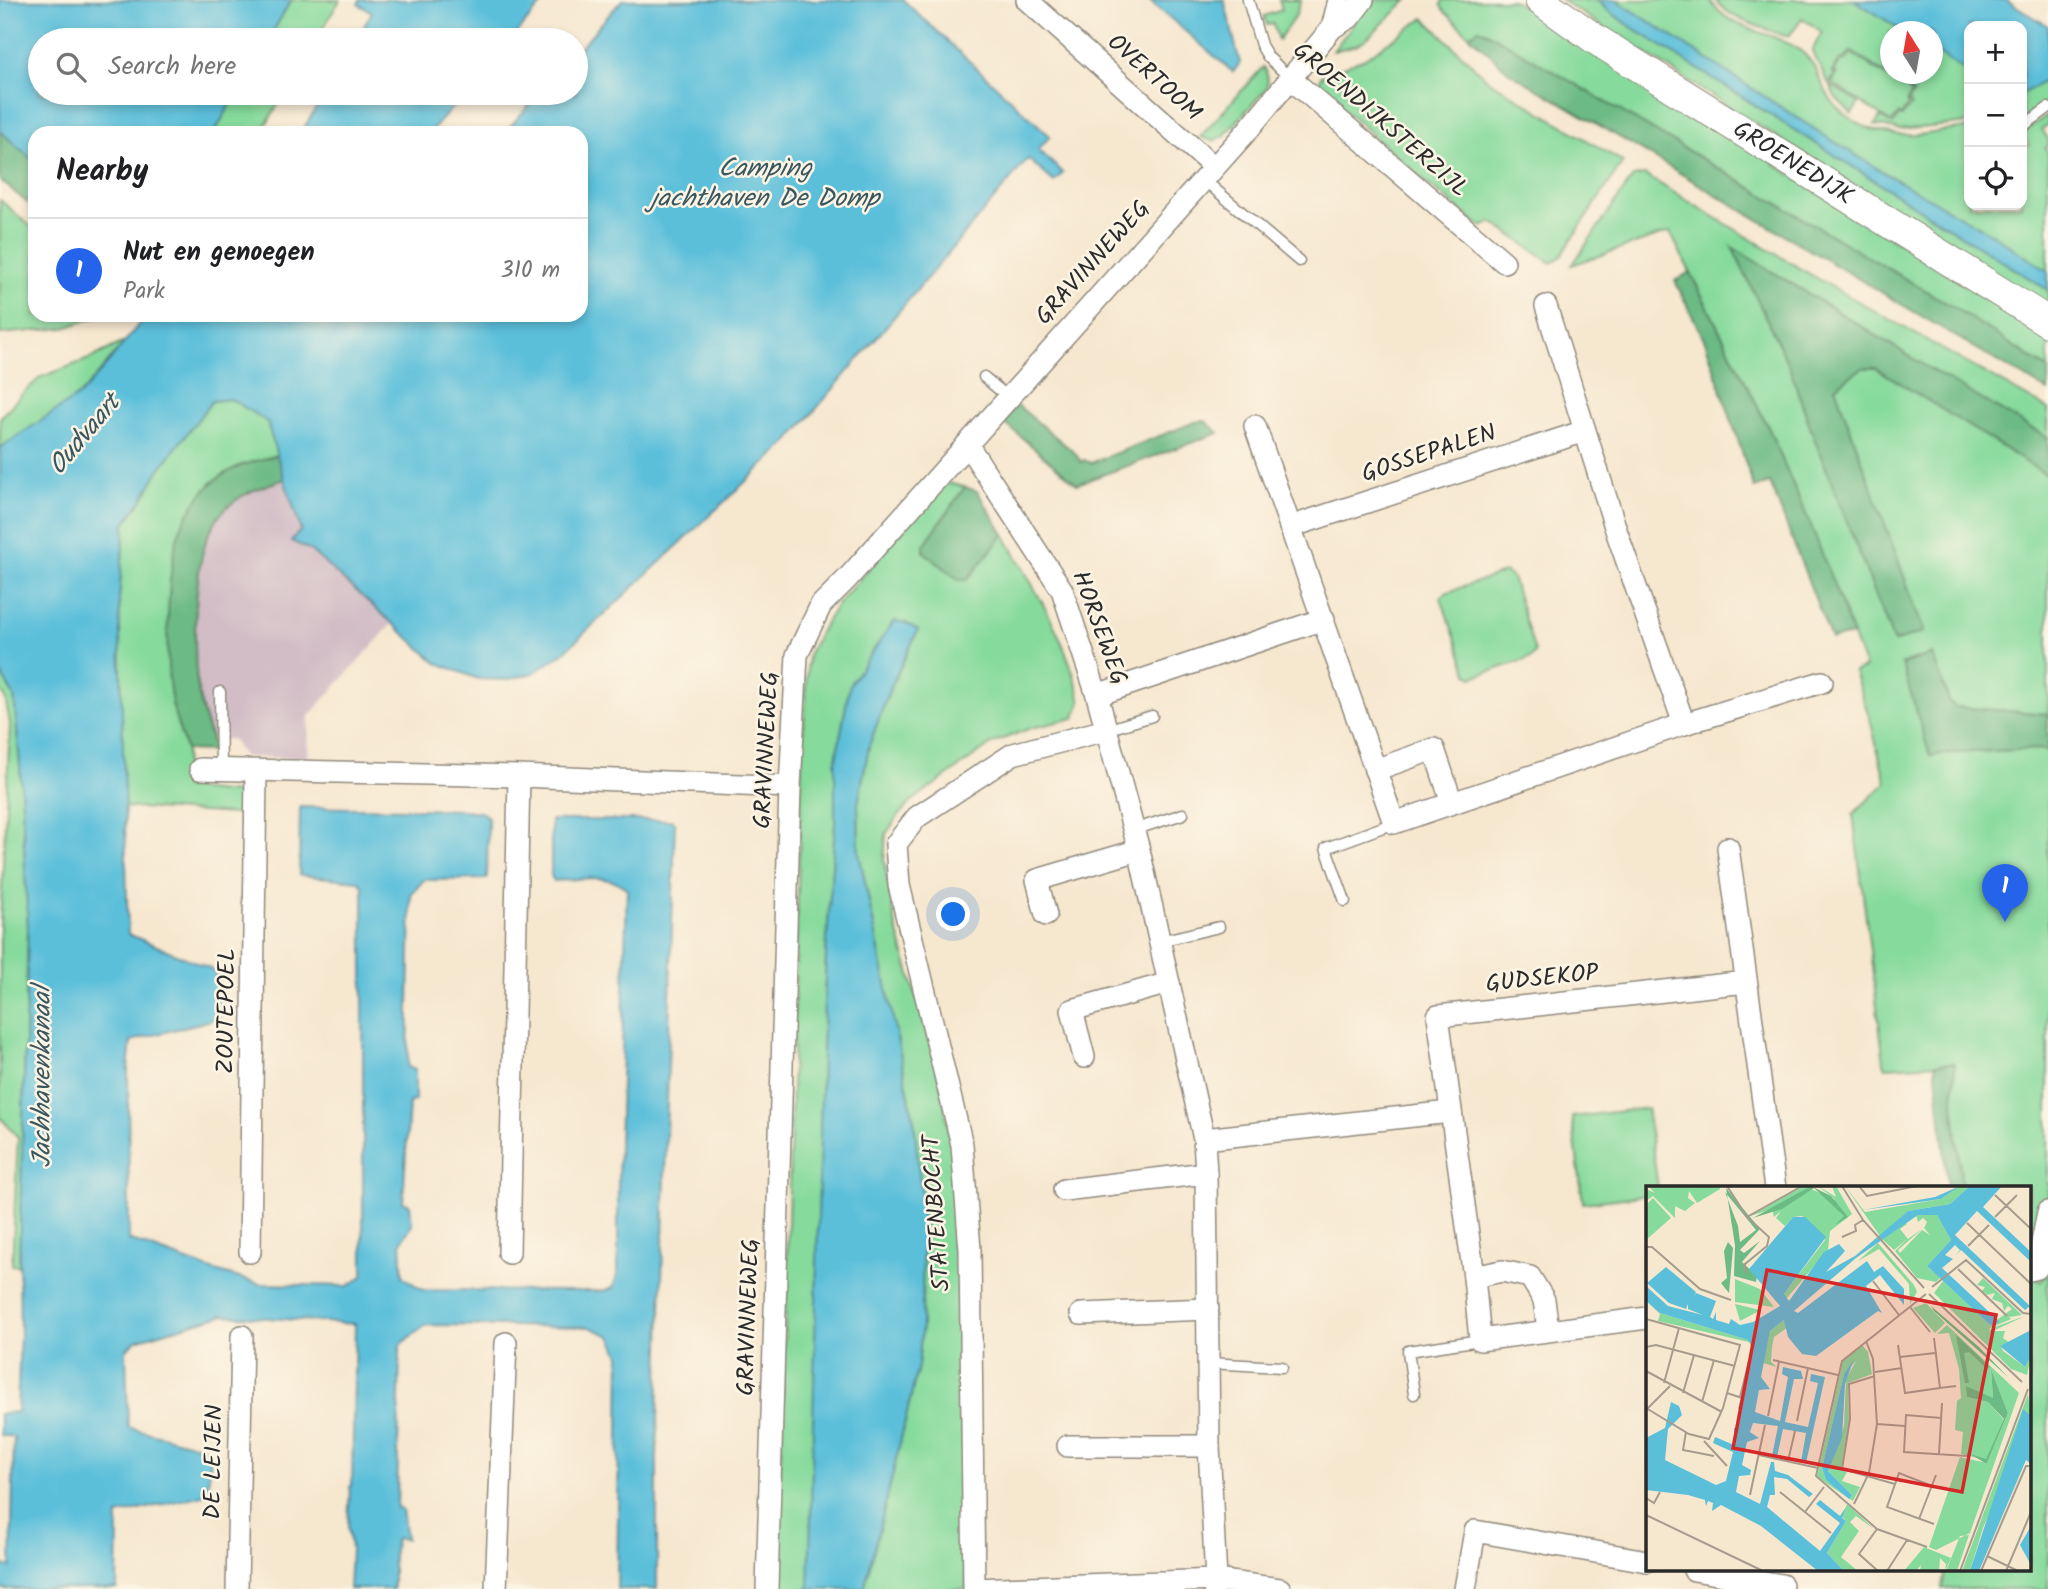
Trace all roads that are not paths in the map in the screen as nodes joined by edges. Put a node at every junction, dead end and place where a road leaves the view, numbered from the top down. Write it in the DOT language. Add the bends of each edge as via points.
graph roads {
  1 [pos="1027,0"];
  2 [pos="1248,0"];
  3 [pos="1339,0"];
  4 [pos="1363,0"];
  5 [pos="1540,0"];
  6 [pos="1332,28"];
  7 [pos="1291,79"];
  8 [pos="2048,108"];
  9 [pos="2027,123"];
  10 [pos="1208,173"];
  11 [pos="1299,261"];
  12 [pos="1503,262"];
  13 [pos="1546,306"];
  14 [pos="2048,322"];
  15 [pos="984,377"];
  16 [pos="1009,398"];
  17 [pos="1255,426"];
  18 [pos="1585,431"];
  19 [pos="967,444"];
  20 [pos="1290,527"];
  21 [pos="1324,619"];
  22 [pos="1822,682"];
  23 [pos="220,692"];
  24 [pos="1097,695"];
  25 [pos="1152,716"];
  26 [pos="1684,724"];
  27 [pos="1106,730"];
  28 [pos="200,769"];
  29 [pos="221,770"];
  30 [pos="1375,770"];
  31 [pos="256,772"];
  32 [pos="519,776"];
  33 [pos="790,787"];
  34 [pos="1452,803"];
  35 [pos="1183,814"];
  36 [pos="1394,823"];
  37 [pos="1136,840"];
  38 [pos="1728,848"];
  39 [pos="1345,901"];
  40 [pos="1046,915"];
  41 [pos="1220,927"];
  42 [pos="1160,941"];
  43 [pos="1746,982"];
  44 [pos="1169,983"];
  45 [pos="1084,1057"];
  46 [pos="1450,1112"];
  47 [pos="1204,1139"];
  48 [pos="1206,1173"];
  49 [pos="1776,1186"];
  50 [pos="1064,1190"];
  51 [pos="2048,1212"];
  52 [pos="250,1252"];
  53 [pos="509,1253"];
  54 [pos="2030,1270"];
  55 [pos="1474,1277"];
  56 [pos="1208,1309"];
  57 [pos="1081,1314"];
  58 [pos="1646,1318"];
  59 [pos="1548,1330"];
  60 [pos="242,1336"];
  61 [pos="1480,1340"];
  62 [pos="506,1343"];
  63 [pos="1208,1363"];
  64 [pos="1282,1367"];
  65 [pos="1414,1394"];
  66 [pos="1068,1446"];
  67 [pos="1209,1446"];
  68 [pos="1646,1561"];
  69 [pos="1710,1572"];
  70 [pos="1783,1581"];
  71 [pos="1215,1585"];
  72 [pos="237,1589"];
  73 [pos="496,1589"];
  74 [pos="767,1589"];
  75 [pos="1280,1589"];
  76 [pos="1465,1589"];
  1 -- 10 [label="street, OVERTOOM"];
  2 -- 7 [label="lane, GROENDIJKSTERZIJL" via="1261,45"];
  3 -- 6 [label="street, GRAVINNEWEG"];
  4 -- 6 [label="street, GRAVINNEWEG" via="1349,18"];
  5 -- 14 [label="main road, GROENEDIJK" via="1594,39"];
  6 -- 7 [label="street, GRAVINNEWEG"];
  7 -- 10 [label="street, GRAVINNEWEG"];
  7 -- 12 [label="street, GROENDIJKSTERZIJL"];
  8 -- 9 [label="lane"];
  10 -- 11 [label="lane"];
  10 -- 16 [label="street, GRAVINNEWEG"];
  13 -- 18 [label="street"];
  15 -- 16 [label="lane"];
  16 -- 19 [label="street, GRAVINNEWEG"];
  17 -- 20 [label="street"];
  18 -- 20 [label="street, GOSSEPALEN"];
  18 -- 26 [label="street"];
  19 -- 24 [label="street, HORSEWEG" via="1062,590"];
  19 -- 33 [label="street, GRAVINNEWEG" via="821,605 797,655"];
  20 -- 21 [label="street"];
  21 -- 24 [label="street"];
  21 -- 30 [label="street"];
  22 -- 26 [label="street"];
  23 -- 29 [label="lane"];
  24 -- 27 [label="street, HORSEWEG"];
  25 -- 27 [label="lane"];
  26 -- 34 [label="street"];
  27 -- 37 [label="street, HORSEWEG"];
  27 -- 71 [label="street, STATENBOCHT" via="1013,754 916,817 896,844 899,885 962,1145 970,1250 974,1589"];
  28 -- 29 [label="street"];
  29 -- 31 [label="street"];
  30 -- 34 [label="street" via="1434,749"];
  30 -- 36 [label="street"];
  31 -- 32 [label="street"];
  31 -- 52 [label="street, ZOUTEPOEL"];
  32 -- 33 [label="street"];
  32 -- 53 [label="street"];
  33 -- 74 [label="street, GRAVINNEWEG"];
  34 -- 36 [label="street"];
  35 -- 37 [label="lane"];
  36 -- 39 [label="lane" via="1326,848"];
  37 -- 40 [label="street" via="1037,880"];
  37 -- 42 [label="street, HORSEWEG"];
  38 -- 43 [label="street"];
  41 -- 42 [label="lane"];
  42 -- 44 [label="street, HORSEWEG"];
  43 -- 46 [label="street, GUDSEKOP" via="1438,1016"];
  43 -- 49 [label="street"];
  44 -- 45 [label="street" via="1072,1010"];
  44 -- 47 [label="street, HORSEWEG"];
  46 -- 47 [label="street"];
  46 -- 55 [label="street, GUDSEKOP"];
  47 -- 48 [label="street, HORSEWEG"];
  48 -- 50 [label="street"];
  48 -- 56 [label="street, HORSEWEG"];
  51 -- 54 [label="street" via="2037,1268"];
  55 -- 59 [label="street" via="1502,1271 1530,1277 1544,1300"];
  55 -- 61 [label="street, GUDSEKOP"];
  56 -- 57 [label="street"];
  56 -- 63 [label="street, HORSEWEG"];
  58 -- 59 [label="street"];
  59 -- 61 [label="street"];
  60 -- 72 [label="street, DE LEIJEN"];
  61 -- 65 [label="lane" via="1408,1350"];
  62 -- 73 [label="street"];
  63 -- 64 [label="lane"];
  63 -- 67 [label="street, HORSEWEG"];
  66 -- 67 [label="street"];
  67 -- 71 [label="street, HORSEWEG"];
  68 -- 76 [label="street" via="1475,1531"];
  69 -- 70 [label="street"];
  71 -- 75 [label="street"];
}
